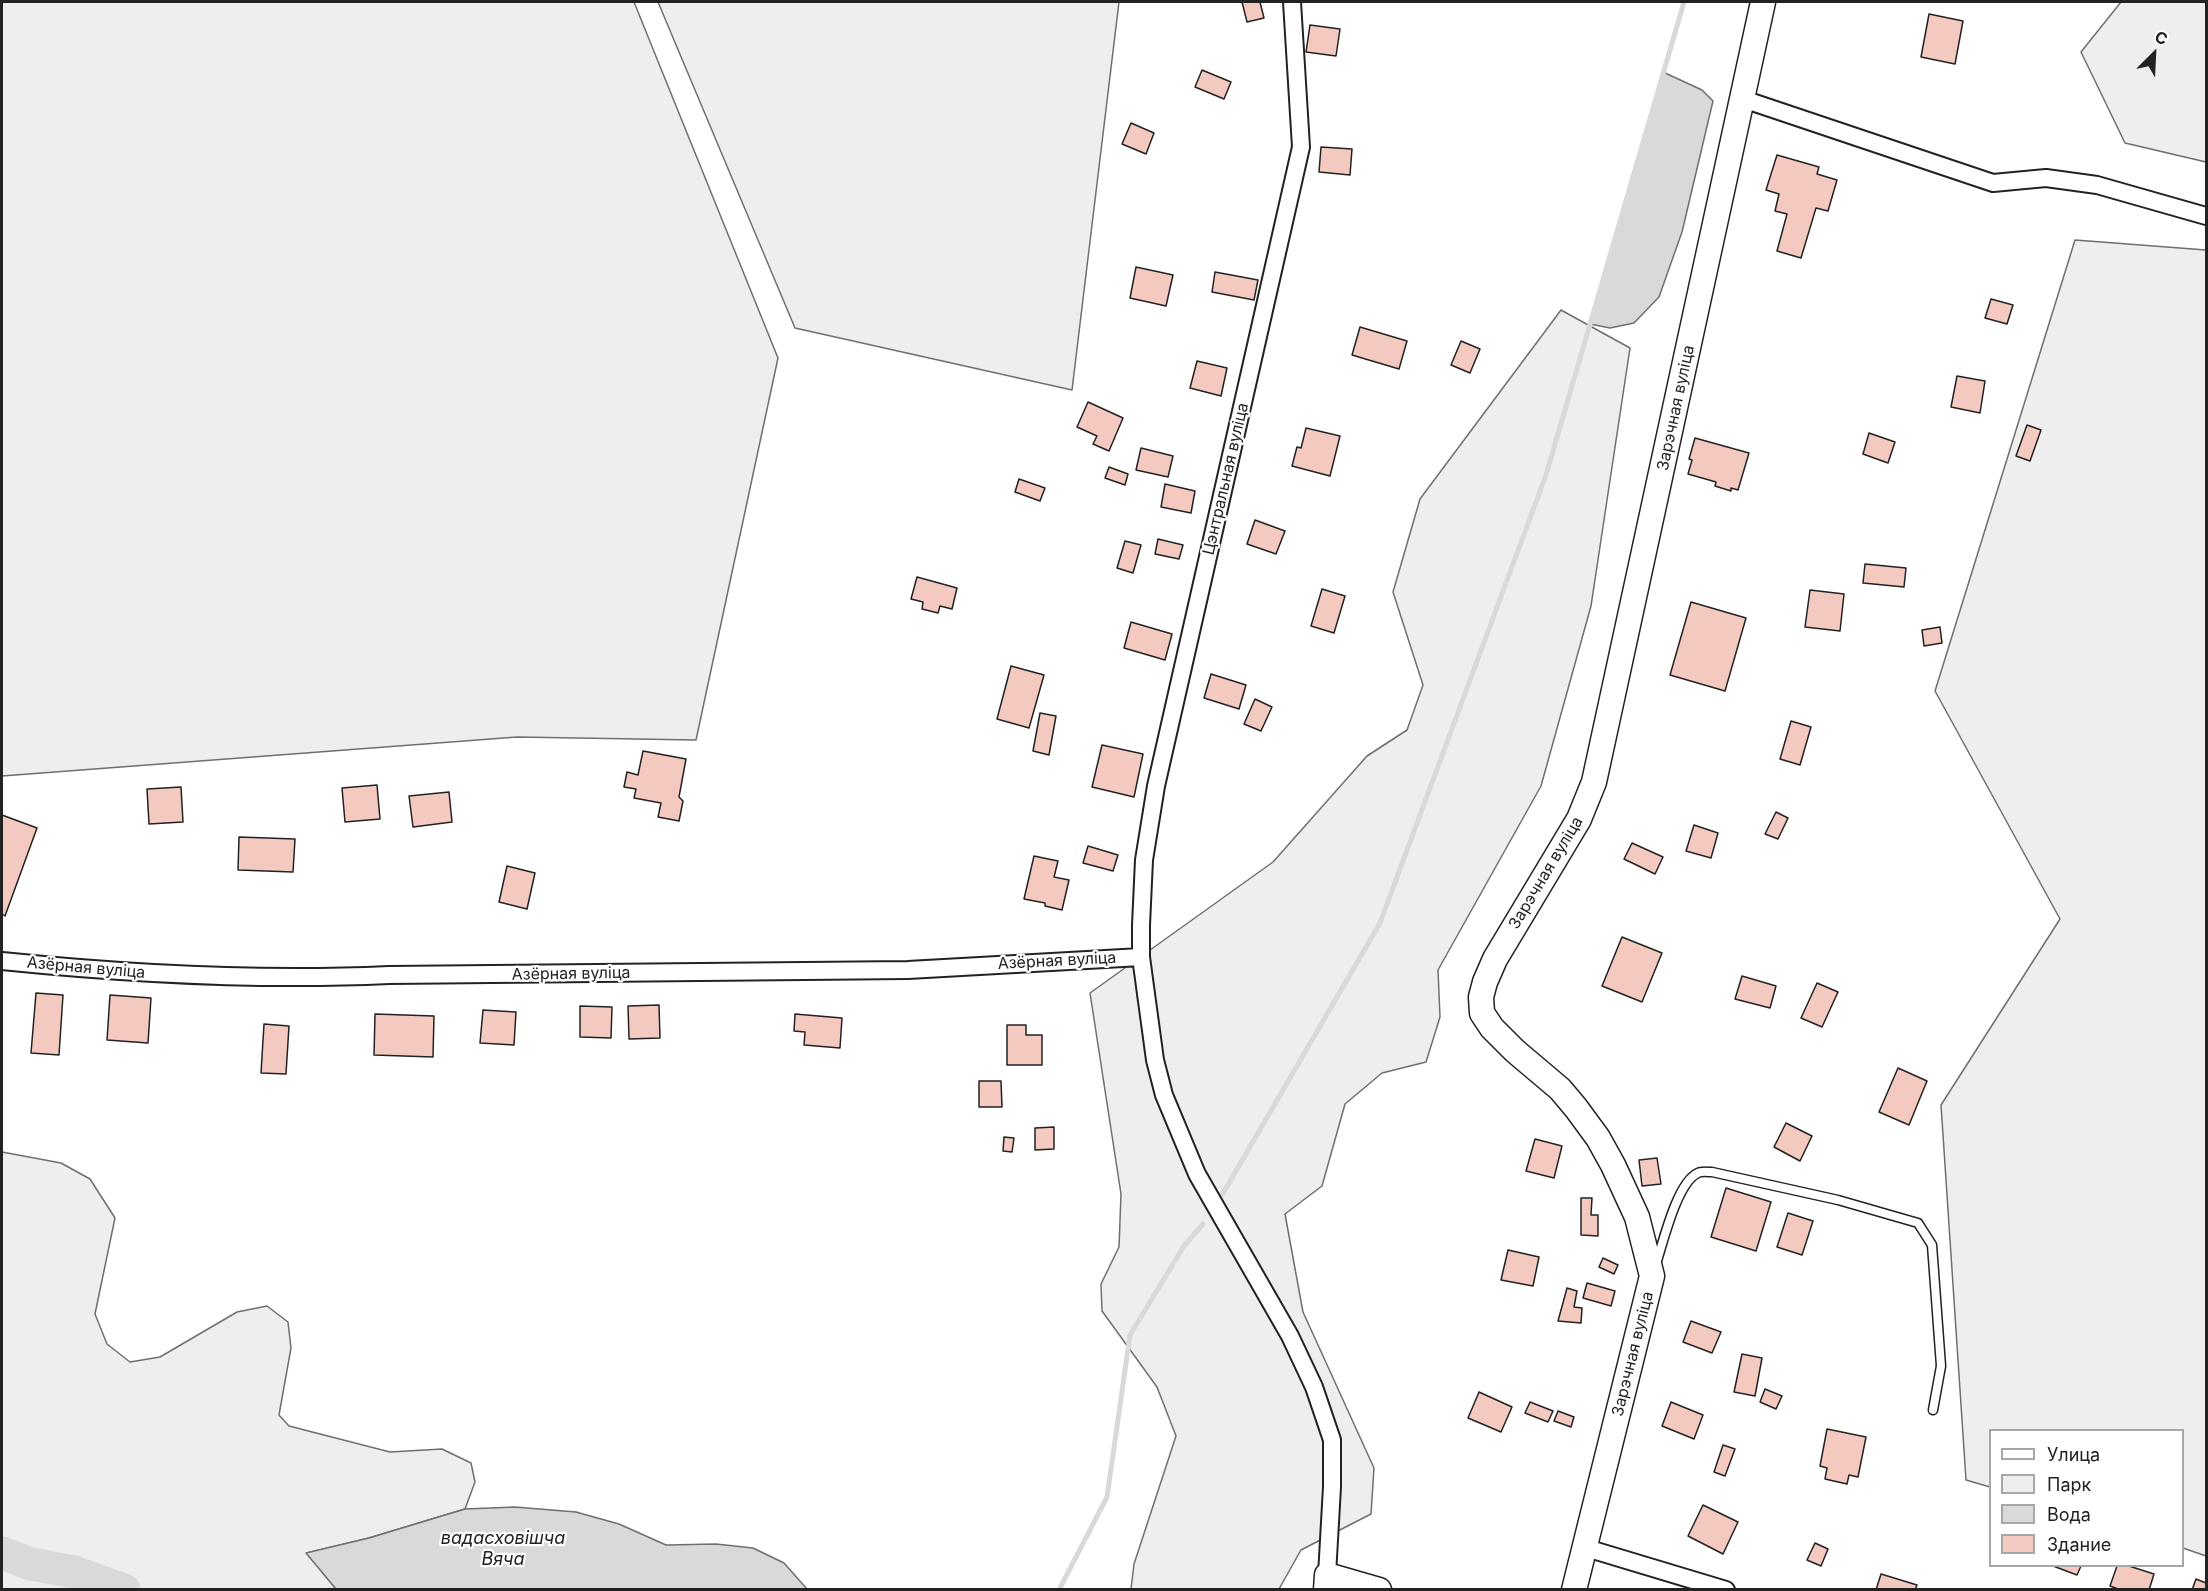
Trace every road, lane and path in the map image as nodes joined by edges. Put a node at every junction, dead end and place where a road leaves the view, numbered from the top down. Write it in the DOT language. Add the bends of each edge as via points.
graph roads {
  1 [pos="1292,2"];
  2 [pos="1763,2"];
  3 [pos="1743,99"];
  4 [pos="2206,216"];
  5 [pos="1141,957"];
  6 [pos="2,961"];
  7 [pos="1652,1276"];
  8 [pos="1933,1410"];
  9 [pos="1583,1547"];
  10 [pos="1326,1582"];
  11 [pos="1379,1590"];
  12 [pos="1574,1590"];
  13 [pos="1726,1590"];
  1 -- 5 [label="street, Цэнтральная вуліца" via="1301,147 1156,786 1144,860"];
  2 -- 3 [label="street, Зарэчная вуліца"];
  3 -- 4 [label="street" via="1993,183 2046,177 2097,184"];
  3 -- 7 [label="street, Зарэчная вуліца" via="1594,782 1580,819 1495,959 1481,997 1482,1013 1492,1028 1560,1089 1598,1138 1637,1217"];
  5 -- 6 [label="street, Азёрная вуліца" via="908,970 310,979 168,975"];
  5 -- 10 [label="street, Цэнтральная вуліца" via="1155,1060 1179,1133 1197,1174 1290,1336 1314,1387 1332,1440"];
  7 -- 8 [label="lane" via="1678,1200 1686,1183 1697,1173 1712,1172 1815,1195 1918,1223 1932,1245 1941,1366"];
  7 -- 9 [label="street, Зарэчная вуліца"];
  9 -- 12 [label="street, Зарэчная вуліца"];
  9 -- 13 [label="street"];
  10 -- 11 [label="street"];
}
